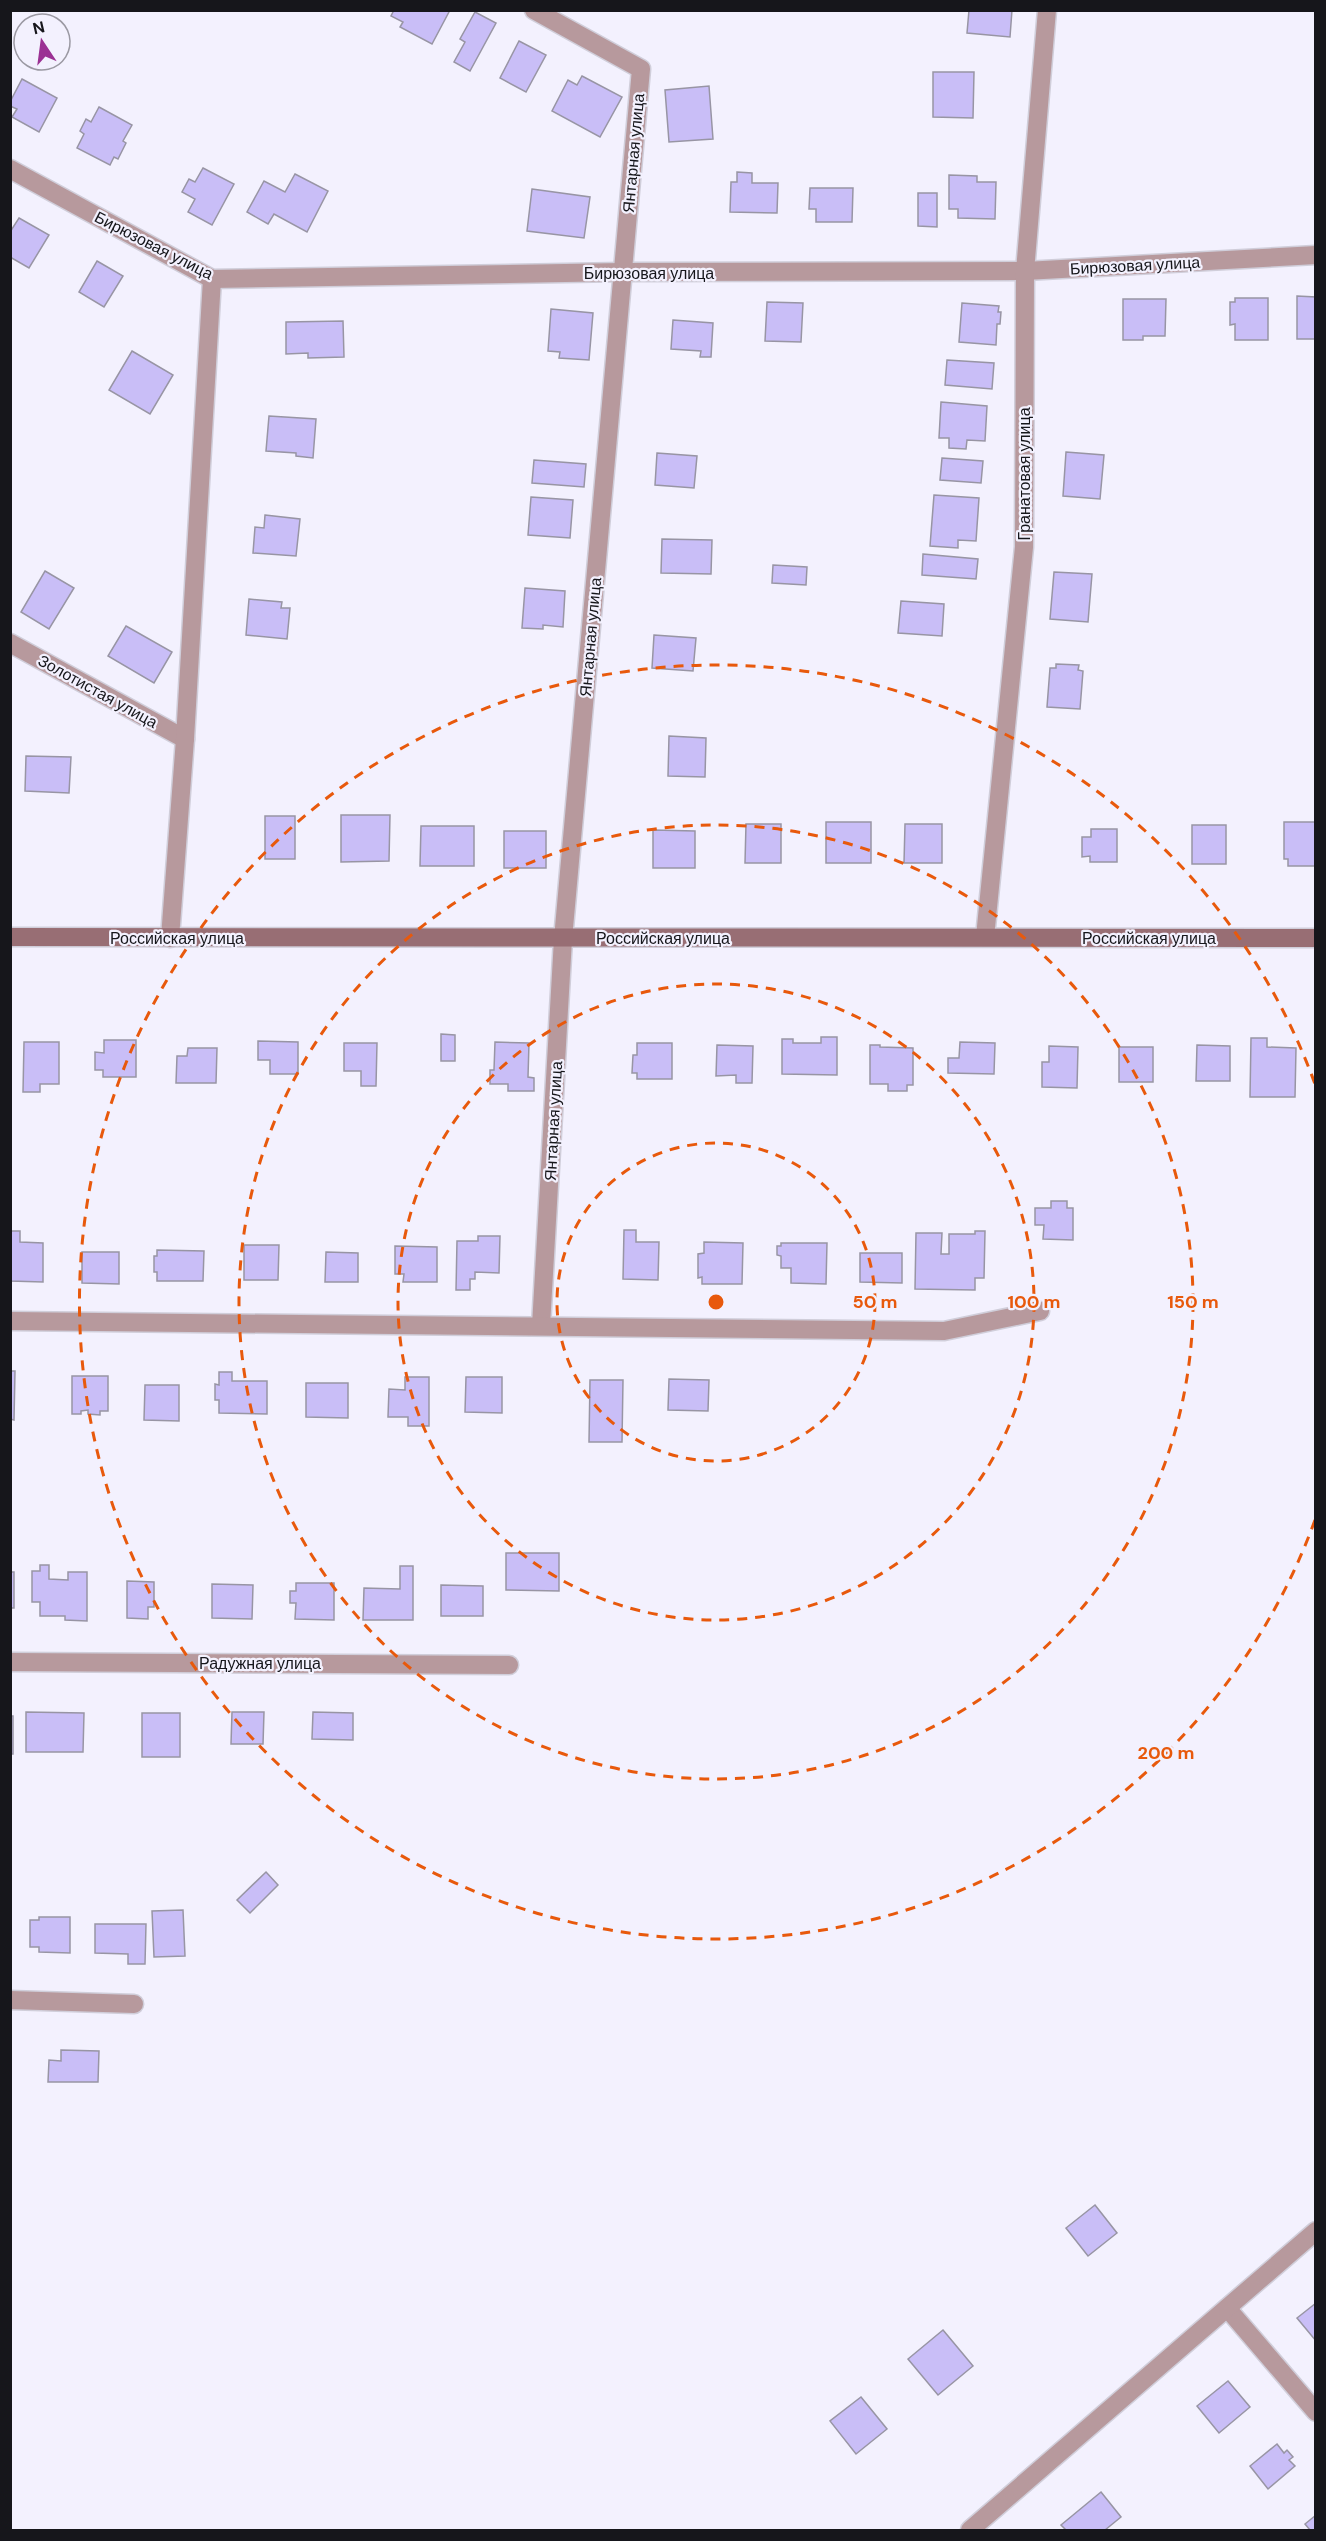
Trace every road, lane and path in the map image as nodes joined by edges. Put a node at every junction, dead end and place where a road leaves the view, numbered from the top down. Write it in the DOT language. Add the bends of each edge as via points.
graph roads {
  1 [pos="534,10"];
  2 [pos="1047,10"];
  3 [pos="10,169"];
  4 [pos="1316,255"];
  5 [pos="1025,271"];
  6 [pos="622,273"];
  7 [pos="212,279"];
  8 [pos="10,643"];
  9 [pos="185,739"];
  10 [pos="10,937"];
  11 [pos="985,937"];
  12 [pos="170,938"];
  13 [pos="1316,938"];
  14 [pos="563,939"];
  15 [pos="1040,1311"];
  16 [pos="10,1320"];
  17 [pos="541,1326"];
  18 [pos="10,1662"];
  19 [pos="509,1665"];
  20 [pos="10,2000"];
  21 [pos="134,2004"];
  22 [pos="1316,2231"];
  23 [pos="1227,2308"];
  24 [pos="1316,2412"];
  25 [pos="977,2528"];
  1 -- 6 [label="street, Янтарная улица" via="641,69"];
  2 -- 5 [label="street, Гранатовая улица"];
  3 -- 7 [label="street, Бирюзовая улица"];
  4 -- 5 [label="street, Бирюзовая улица"];
  5 -- 6 [label="street, Бирюзовая улица"];
  5 -- 11 [label="street, Гранатовая улица" via="1024,547"];
  6 -- 7 [label="street, Бирюзовая улица"];
  6 -- 14 [label="street, Янтарная улица"];
  7 -- 9 [label="street"];
  8 -- 9 [label="street, Золотистая улица"];
  9 -- 12 [label="street"];
  10 -- 12 [label="main road, Российская улица"];
  11 -- 13 [label="main road, Российская улица"];
  11 -- 14 [label="main road, Российская улица"];
  12 -- 14 [label="main road, Российская улица"];
  14 -- 17 [label="street, Янтарная улица"];
  15 -- 17 [label="street" via="944,1331"];
  16 -- 17 [label="street"];
  18 -- 19 [label="street, Радужная улица"];
  20 -- 21 [label="street"];
  22 -- 23 [label="street"];
  23 -- 24 [label="street"];
  23 -- 25 [label="street"];
}
